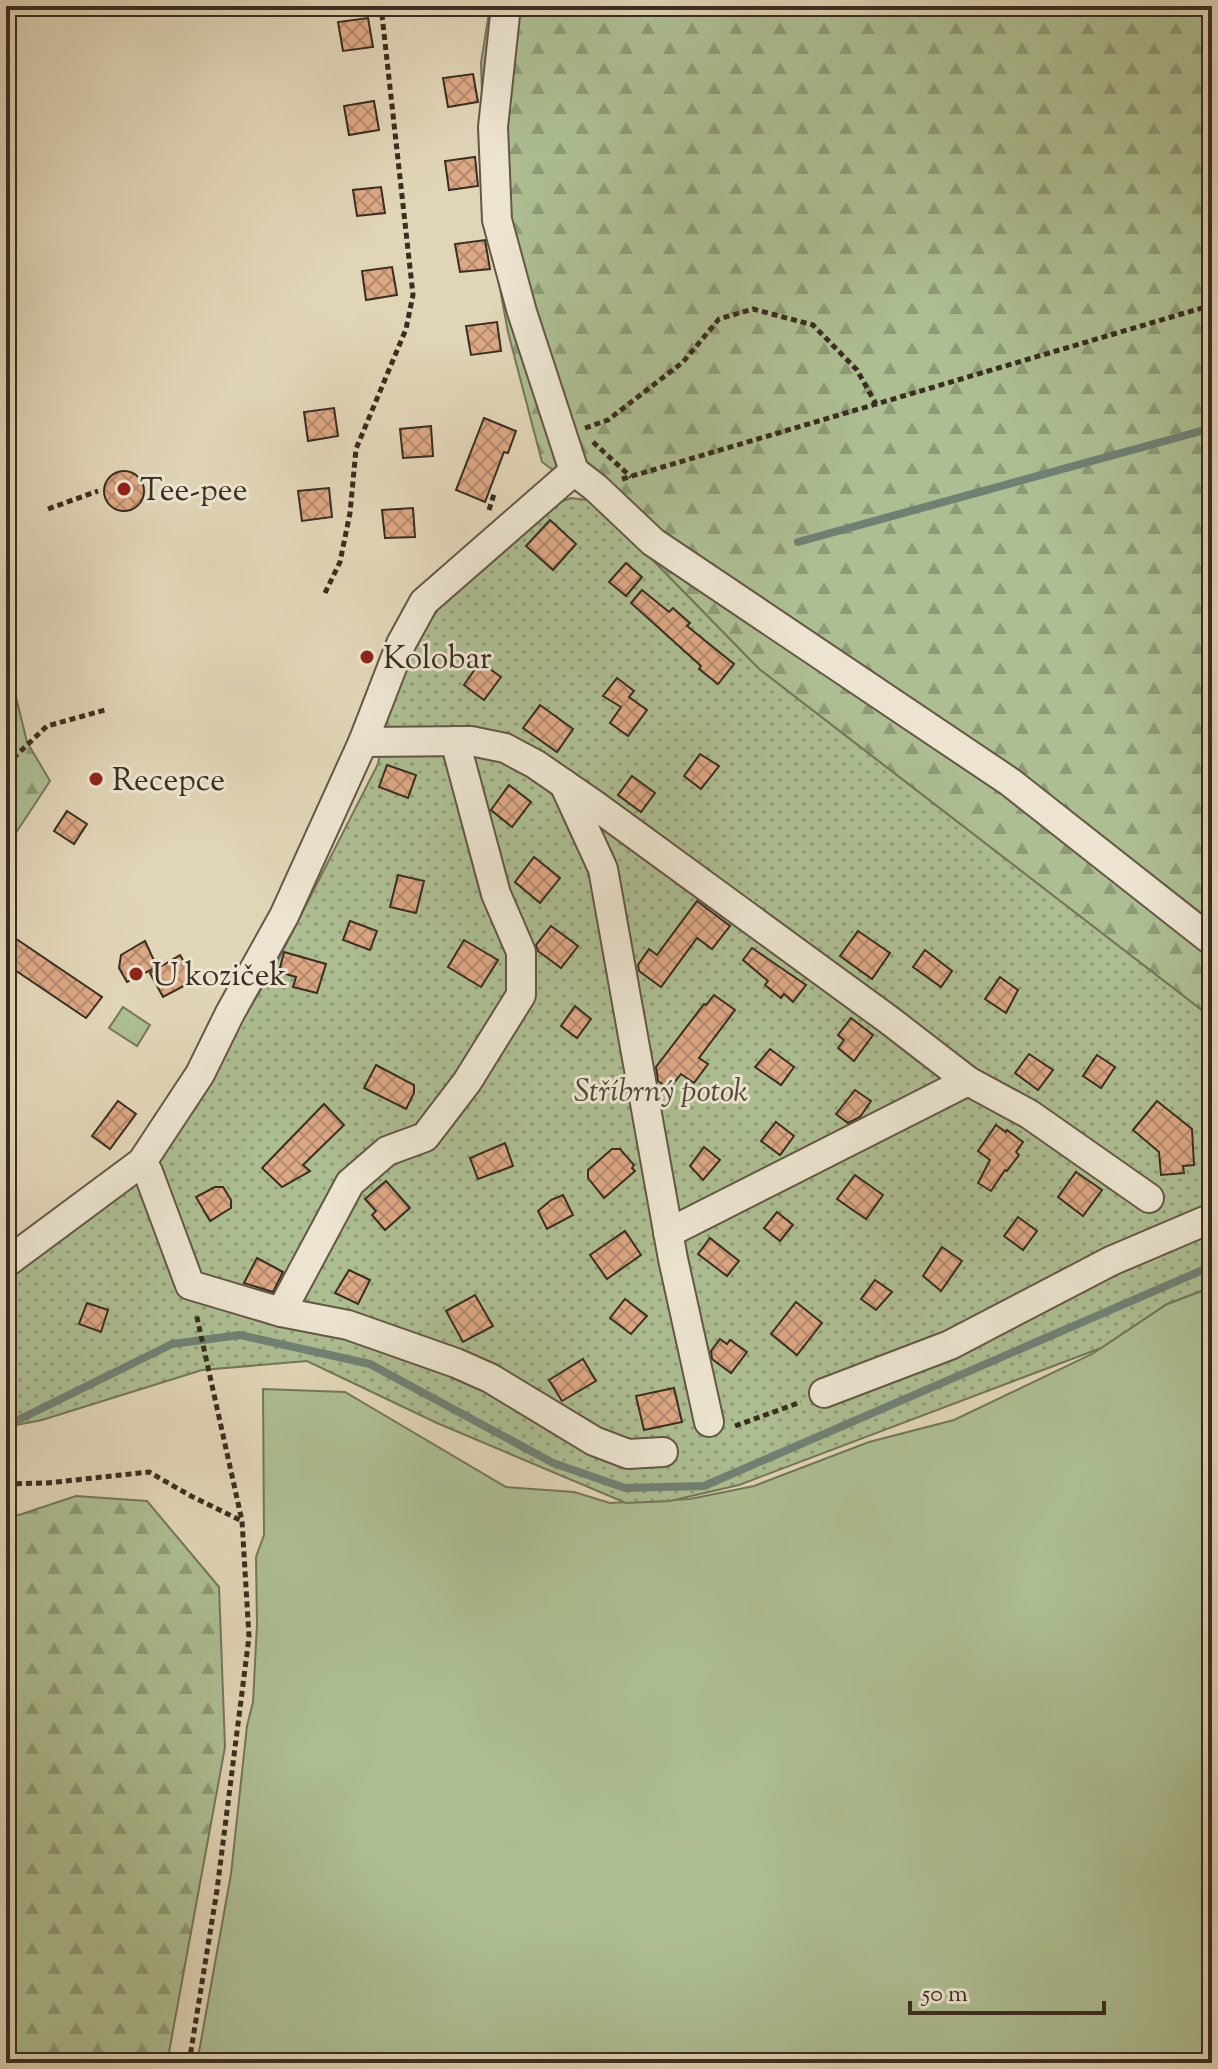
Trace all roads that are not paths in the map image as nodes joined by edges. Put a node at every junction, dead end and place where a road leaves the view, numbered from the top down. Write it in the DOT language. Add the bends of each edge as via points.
graph roads {
  1 [pos="506,6"];
  2 [pos="585,480"];
  3 [pos="455,741"];
  4 [pos="363,742"];
  5 [pos="564,784"];
  6 [pos="1212,941"];
  7 [pos="968,1081"];
  8 [pos="142,1162"];
  9 [pos="1149,1198"];
  10 [pos="1212,1218"];
  11 [pos="670,1246"];
  12 [pos="6,1263"];
  13 [pos="281,1312"];
  14 [pos="824,1393"];
  15 [pos="716,1426"];
  16 [pos="663,1452"];
  1 -- 2 [label="lane" via="493,127 497,220 522,312"];
  2 -- 4 [label="lane" via="424,602 401,644"];
  2 -- 6 [label="lane" via="653,542 1010,782"];
  3 -- 4 [label="lane"];
  3 -- 5 [label="lane" via="505,748"];
  3 -- 13 [label="lane" via="496,894 521,952 521,995 425,1137 387,1151 350,1183"];
  4 -- 8 [label="lane" via="284,916 200,1074"];
  5 -- 7 [label="lane"];
  5 -- 11 [label="lane" via="603,869"];
  7 -- 9 [label="lane" via="1029,1114"];
  7 -- 11 [label="lane"];
  8 -- 12 [label="lane"];
  8 -- 13 [label="lane" via="190,1285"];
  10 -- 14 [label="lane" via="1111,1261 950,1345"];
  11 -- 15 [label="lane"];
  13 -- 16 [label="lane" via="348,1325 456,1363 594,1441 628,1454"];
}
